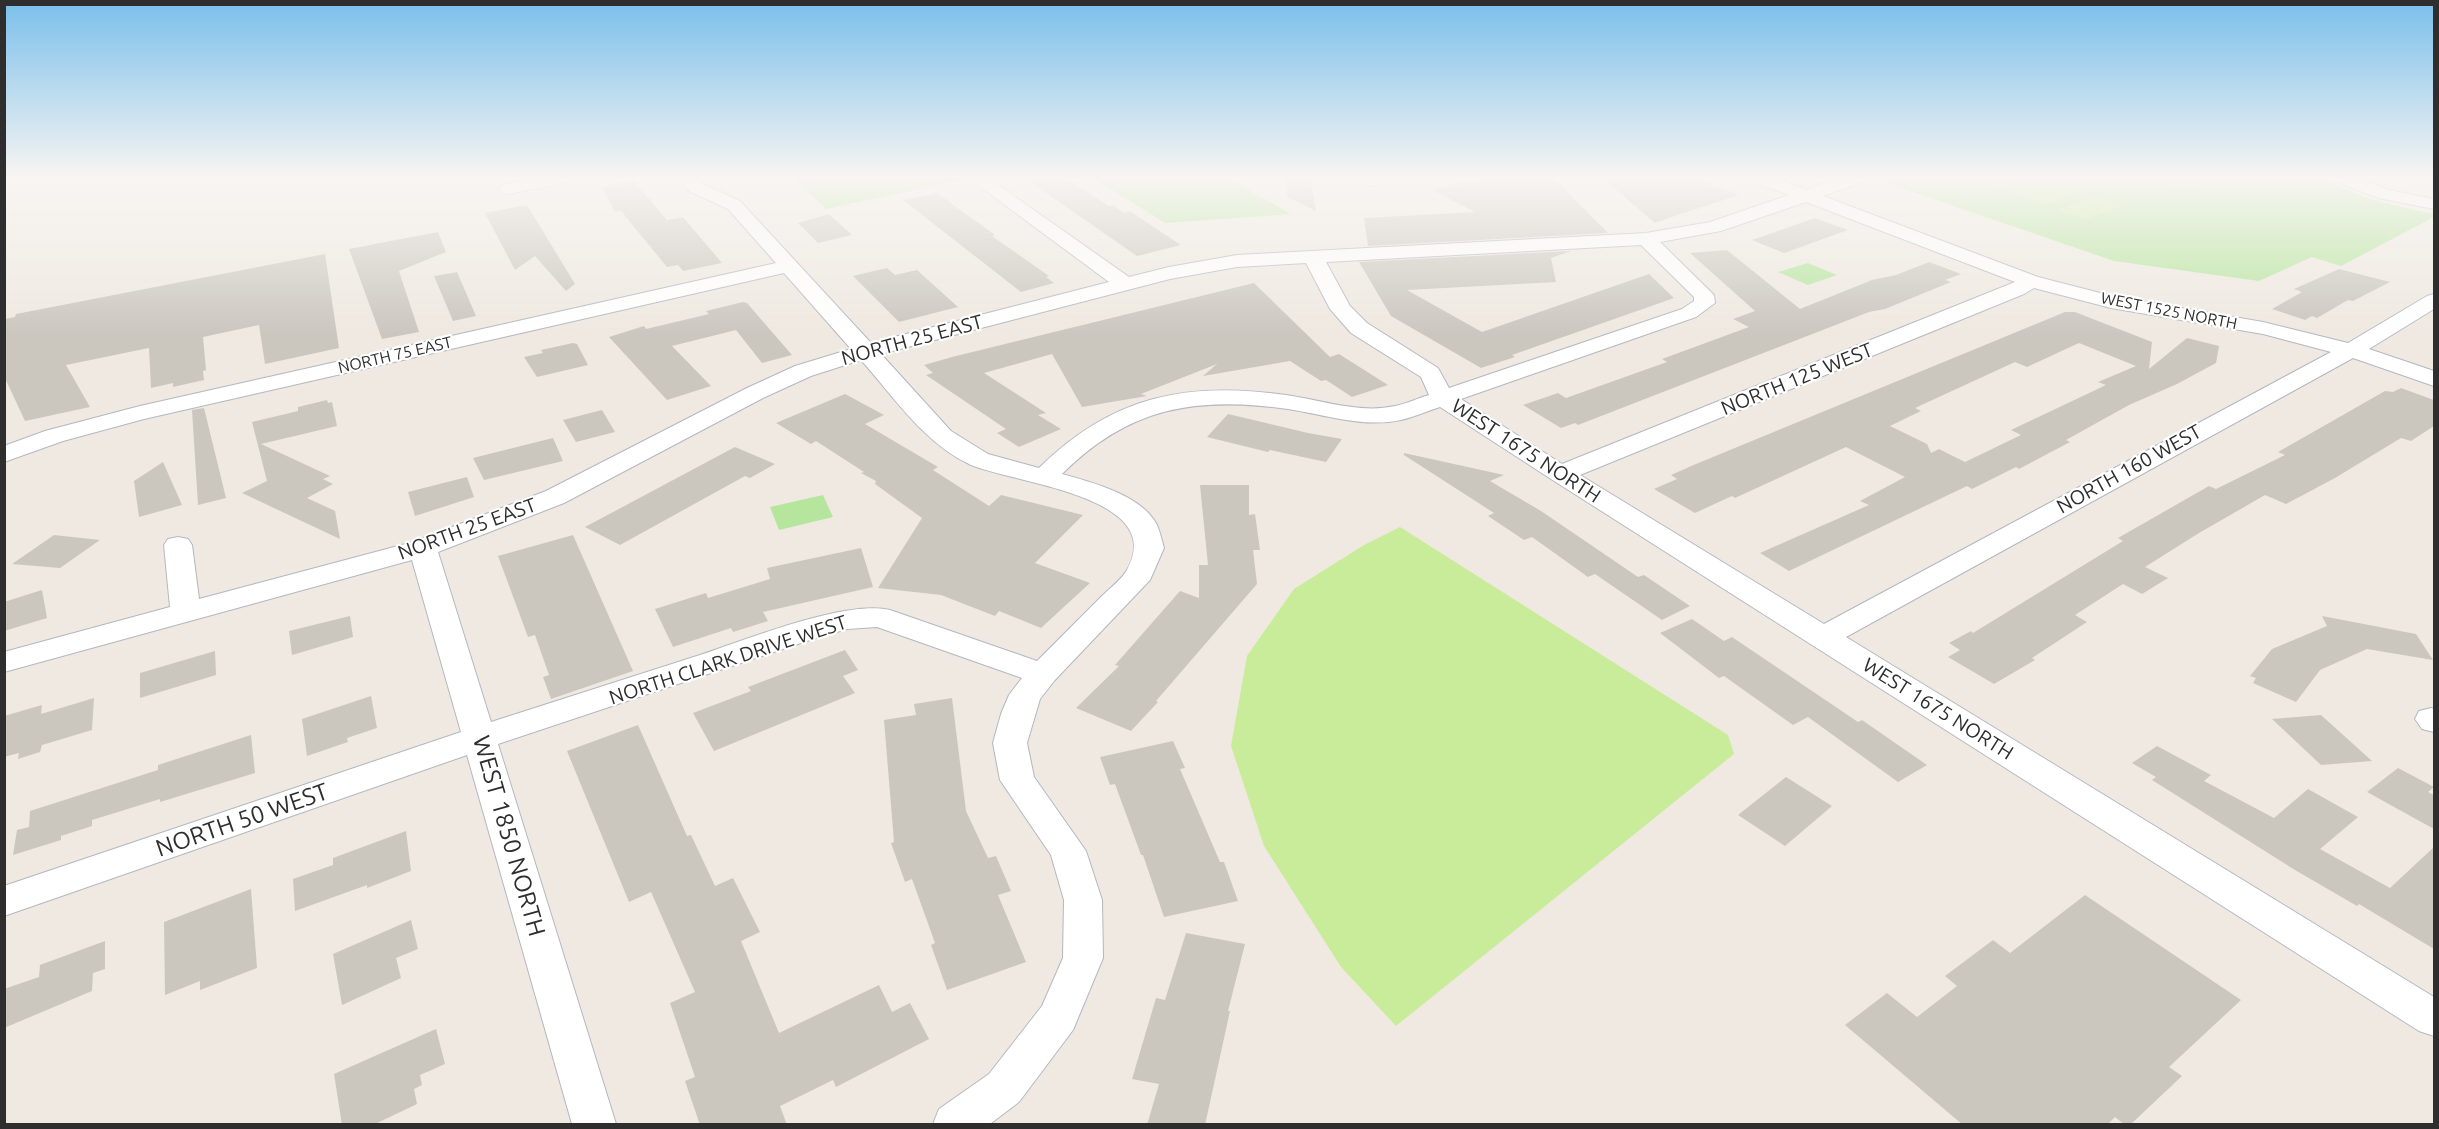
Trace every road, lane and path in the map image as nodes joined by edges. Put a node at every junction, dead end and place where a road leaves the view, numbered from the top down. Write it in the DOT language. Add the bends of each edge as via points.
graph roads {
  1 [pos="756,230"];
  2 [pos="1049,230"];
  3 [pos="1699,230"];
  4 [pos="1894,230"];
  5 [pos="1646,239"];
  6 [pos="1313,257"];
  7 [pos="789,266"];
  8 [pos="2031,281"];
  9 [pos="1125,284"];
  10 [pos="2434,300"];
  11 [pos="2351,350"];
  12 [pos="867,351"];
  13 [pos="2434,379"];
  14 [pos="1443,398"];
  15 [pos="4,455"];
  16 [pos="1560,474"];
  17 [pos="1044,477"];
  18 [pos="178,545"];
  19 [pos="423,548"];
  20 [pos="186,613"];
  21 [pos="1823,638"];
  22 [pos="4,662"];
  23 [pos="1043,674"];
  24 [pos="480,738"];
  25 [pos="4,901"];
  26 [pos="2434,1018"];
  27 [pos="594,1125"];
  28 [pos="955,1125"];
  1 -- 7 [label="street"];
  2 -- 9 [label="street"];
  3 -- 5 [label="street, NORTH 25 EAST"];
  4 -- 8 [label="street, WEST 1525 NORTH"];
  5 -- 6 [label="street, NORTH 25 EAST"];
  5 -- 14 [label="street" via="1704,295 1705,303 1689,313"];
  6 -- 9 [label="street, NORTH 25 EAST" via="1237,261"];
  6 -- 14 [label="street" via="1341,309 1359,328 1430,373"];
  7 -- 12 [label="street"];
  7 -- 15 [label="street, NORTH 75 EAST" via="140,413 54,436"];
  8 -- 11 [label="street, WEST 1525 NORTH" via="2111,302 2263,328"];
  8 -- 16 [label="street, NORTH 125 WEST" via="2017,290"];
  9 -- 12 [label="street, NORTH 25 EAST"];
  10 -- 11 [label="street, NORTH 160 WEST"];
  11 -- 13 [label="street, WEST 1525 NORTH"];
  11 -- 21 [label="street, NORTH 160 WEST"];
  12 -- 17 [label="street" via="942,436 979,459"];
  12 -- 19 [label="street, NORTH 25 EAST" via="803,371 555,497"];
  14 -- 16 [label="street, WEST 1675 NORTH"];
  14 -- 17 [label="street" via="1373,417 1232,396 1190,400 1135,413 1101,428 1077,444"];
  16 -- 21 [label="street, WEST 1675 NORTH"];
  17 -- 23 [label="street" via="1093,491 1123,506 1143,525 1150,548 1140,574"];
  18 -- 20 [label="street"];
  19 -- 20 [label="street, NORTH 25 EAST"];
  19 -- 24 [label="street, WEST 1850 NORTH"];
  20 -- 22 [label="street, NORTH 25 EAST"];
  21 -- 26 [label="street, WEST 1675 NORTH"];
  23 -- 24 [label="street, NORTH CLARK DRIVE WEST" via="879,617 846,620"];
  23 -- 28 [label="street" via="1025,695 1010,743 1017,780 1068,851 1083,900 1083,958 1058,1017 1011,1080"];
  24 -- 25 [label="street, NORTH 50 WEST"];
  24 -- 27 [label="street, WEST 1850 NORTH"];
}
